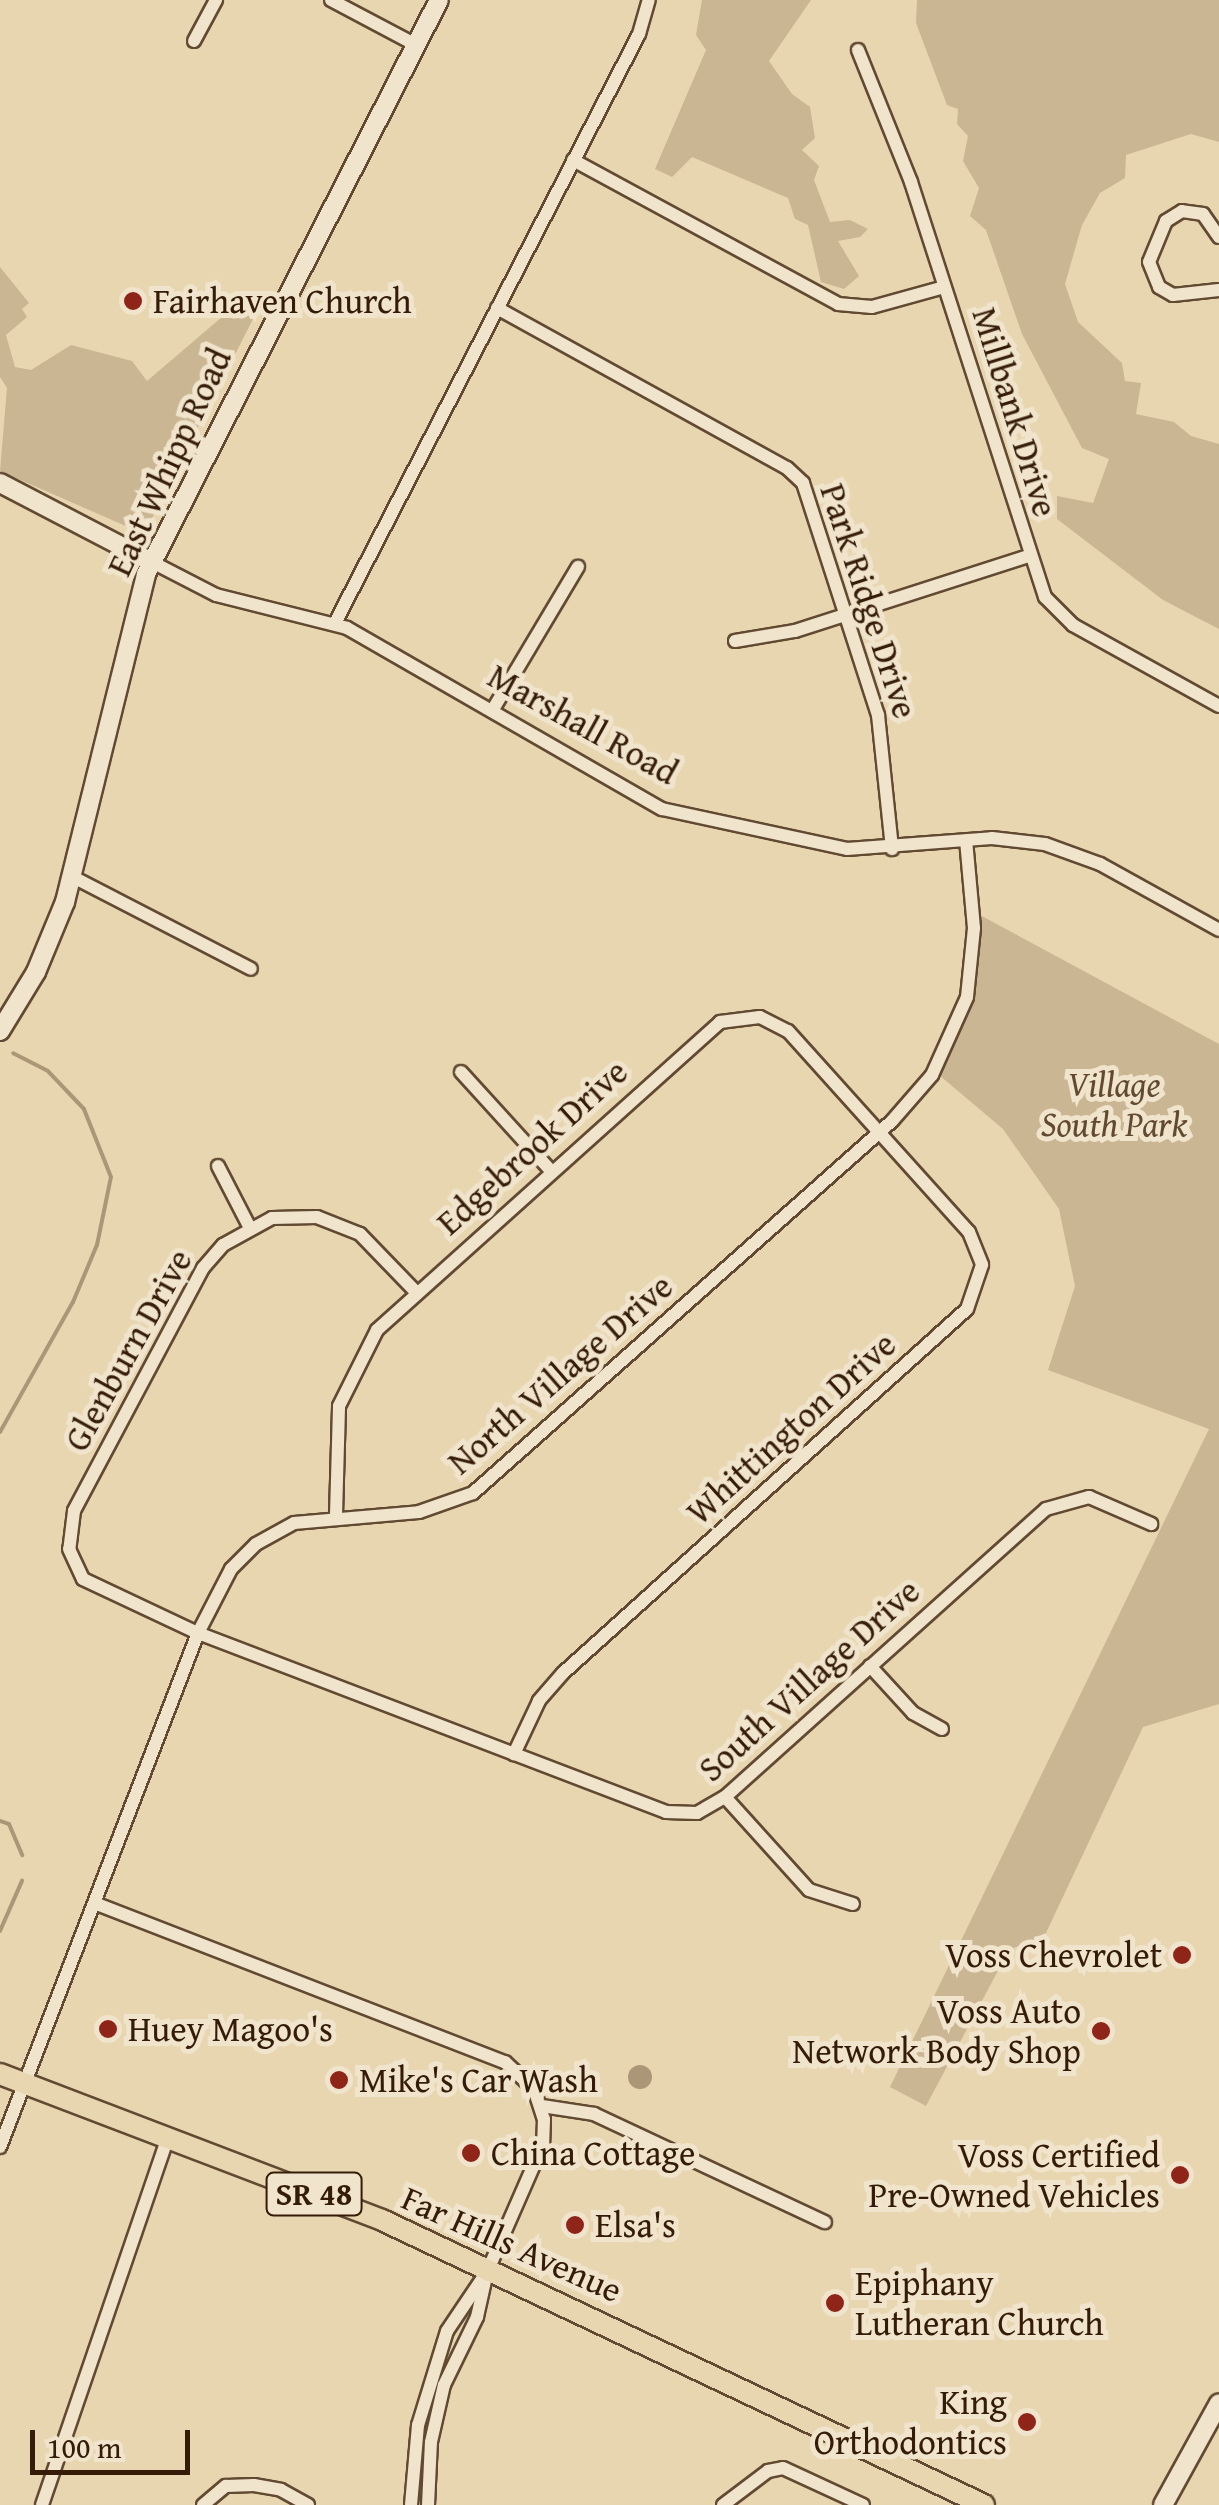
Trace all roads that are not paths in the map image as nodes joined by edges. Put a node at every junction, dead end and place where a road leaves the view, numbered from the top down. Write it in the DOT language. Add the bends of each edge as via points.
graph roads {
  1 [pos="216,0"];
  2 [pos="331,0"];
  3 [pos="439,0"];
  4 [pos="649,0"];
  5 [pos="194,41"];
  6 [pos="416,45"];
  7 [pos="858,50"];
  8 [pos="573,160"];
  9 [pos="1219,237"];
  10 [pos="944,287"];
  11 [pos="1219,290"];
  12 [pos="497,308"];
  13 [pos="0,483"];
  14 [pos="1029,556"];
  15 [pos="152,562"];
  16 [pos="578,567"];
  17 [pos="847,615"];
  18 [pos="336,623"];
  19 [pos="735,641"];
  20 [pos="1219,706"];
  21 [pos="492,711"];
  22 [pos="966,840"];
  23 [pos="892,849"];
  24 [pos="73,877"];
  25 [pos="1219,930"];
  26 [pos="252,969"];
  27 [pos="0,1031"];
  28 [pos="461,1072"];
  29 [pos="879,1132"];
  30 [pos="218,1166"];
  31 [pos="551,1171"];
  32 [pos="249,1226"];
  33 [pos="416,1292"];
  34 [pos="336,1515"];
  35 [pos="1152,1524"];
  36 [pos="198,1633"];
  37 [pos="870,1666"];
  38 [pos="942,1729"];
  39 [pos="514,1754"];
  40 [pos="724,1797"];
  41 [pos="96,1904"];
  42 [pos="854,1904"];
  43 [pos="0,2074"];
  44 [pos="26,2084"];
  45 [pos="542,2106"];
  46 [pos="168,2138"];
  47 [pos="0,2147"];
  48 [pos="825,2222"];
  49 [pos="488,2270"];
  50 [pos="1219,2402"];
  51 [pos="42,2505"];
  52 [pos="204,2505"];
  53 [pos="308,2505"];
  54 [pos="411,2505"];
  55 [pos="428,2505"];
  56 [pos="723,2505"];
  57 [pos="863,2505"];
  58 [pos="984,2505"];
  59 [pos="1163,2505"];
  1 -- 5 [label="street"];
  2 -- 6 [label="street"];
  3 -- 6 [label="main road, East Whipp Road"];
  4 -- 8 [label="street" via="639,34"];
  6 -- 15 [label="main road, East Whipp Road"];
  7 -- 10 [label="street, Millbank Drive" via="912,182"];
  8 -- 10 [label="street" via="838,304 872,307"];
  8 -- 12 [label="street"];
  9 -- 11 [label="street" via="1203,214 1182,211 1166,221 1149,262 1158,287 1173,295"];
  10 -- 14 [label="street, Millbank Drive"];
  12 -- 17 [label="street, Park Ridge Drive" via="795,475 812,504"];
  12 -- 18 [label="street"];
  13 -- 15 [label="main road, Marshall Road"];
  14 -- 17 [label="street"];
  14 -- 20 [label="street, Millbank Drive" via="1045,598 1064,619"];
  15 -- 18 [label="street, Marshall Road" via="216,596"];
  15 -- 24 [label="main road, East Whipp Road"];
  16 -- 21 [label="street"];
  17 -- 19 [label="street"];
  17 -- 23 [label="street, Park Ridge Drive" via="883,735"];
  18 -- 21 [label="street, Marshall Road"];
  21 -- 23 [label="street, Marshall Road" via="662,808 825,846"];
  22 -- 23 [label="street, Marshall Road"];
  22 -- 25 [label="street, Marshall Road" via="1022,840 1073,852"];
  22 -- 29 [label="street, North Village Drive" via="974,928 967,996 932,1076"];
  24 -- 26 [label="street"];
  24 -- 27 [label="main road, East Whipp Road" via="48,946"];
  28 -- 31 [label="street"];
  29 -- 31 [label="street, Edgebrook Drive" via="788,1031 745,1015 710,1028"];
  29 -- 34 [label="street, North Village Drive" via="492,1480 436,1508"];
  29 -- 39 [label="street, Whittington Drive" via="977,1244 982,1265 974,1299 563,1672 539,1701"];
  30 -- 32 [label="street"];
  31 -- 33 [label="street, Edgebrook Drive"];
  32 -- 33 [label="street" via="287,1216 334,1222 371,1244"];
  32 -- 36 [label="street, Glenburn Drive" via="203,1268 69,1526 71,1560 91,1586"];
  33 -- 34 [label="street, Edgebrook Drive" via="371,1339 345,1387 334,1433"];
  34 -- 36 [label="street, North Village Drive" via="294,1524 256,1544 221,1583"];
  35 -- 37 [label="street, South Village Drive" via="1089,1498 1056,1503"];
  36 -- 39 [label="street, South Village Drive"];
  36 -- 41 [label="street, North Village Drive"];
  37 -- 38 [label="street" via="913,1713"];
  37 -- 40 [label="street, South Village Drive"];
  39 -- 40 [label="street, South Village Drive" via="666,1812 697,1813"];
  40 -- 42 [label="street" via="809,1890"];
  41 -- 44 [label="street, North Village Drive"];
  41 -- 45 [label="street" via="505,2062 524,2076"];
  43 -- 44 [label="main road, Far Hills Avenue / SR 48"];
  44 -- 46 [label="main road, Far Hills Avenue / SR 48"];
  44 -- 47 [label="street, North Village Drive"];
  45 -- 48 [label="street" via="594,2114"];
  45 -- 49 [label="street" via="543,2144"];
  46 -- 49 [label="main road, Far Hills Avenue / SR 48" via="382,2220"];
  46 -- 51 [label="street"];
  49 -- 54 [label="street" via="447,2331 418,2425"];
  49 -- 55 [label="street" via="477,2318 444,2385 430,2442"];
  49 -- 58 [label="main road, Far Hills Avenue / SR 48"];
  50 -- 59 [label="main road"];
  52 -- 53 [label="street" via="226,2486 254,2485 282,2490"];
  56 -- 57 [label="street" via="768,2471 783,2468"];
}
